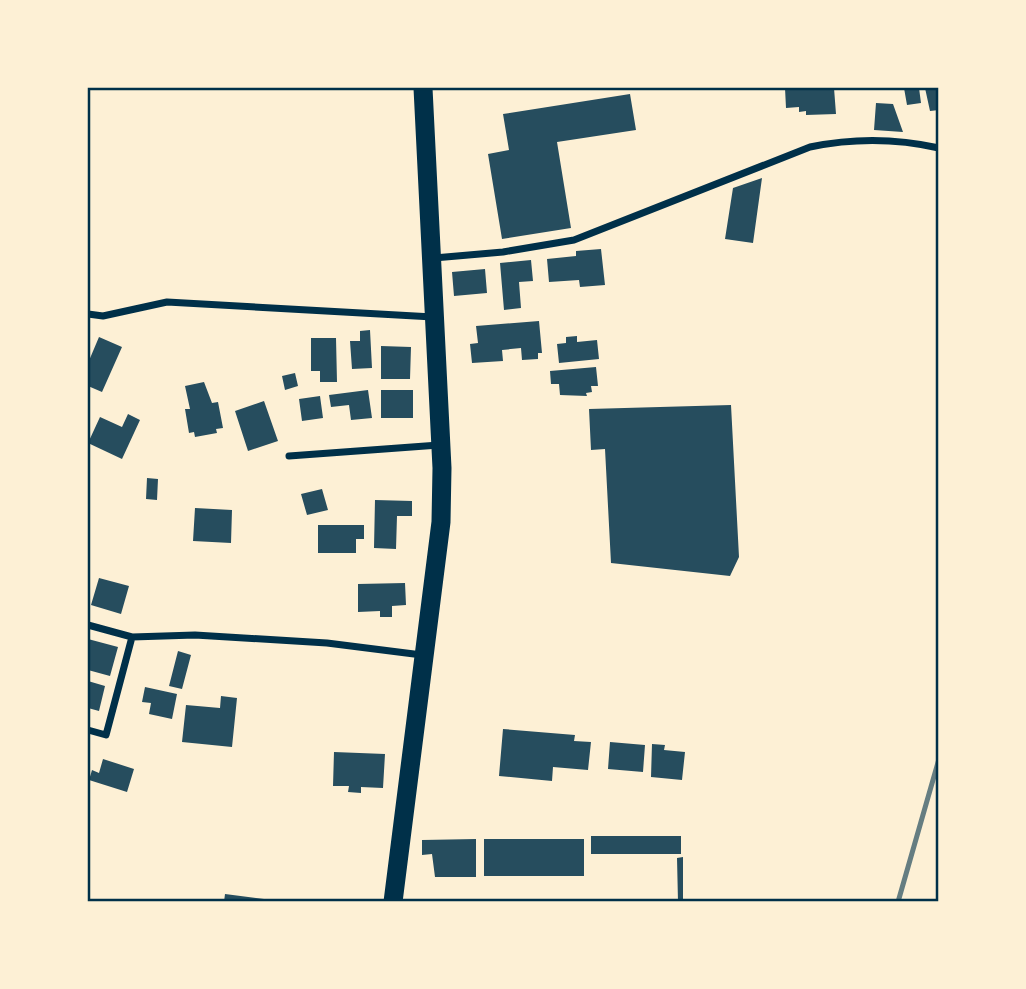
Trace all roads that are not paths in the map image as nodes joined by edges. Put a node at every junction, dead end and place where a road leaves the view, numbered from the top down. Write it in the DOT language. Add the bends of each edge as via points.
graph roads {
  1 [pos="423,88"];
  2 [pos="939,148"];
  3 [pos="430,258"];
  4 [pos="88,314"];
  5 [pos="433,317"];
  6 [pos="440,445"];
  7 [pos="289,457"];
  8 [pos="88,625"];
  9 [pos="132,637"];
  10 [pos="426,656"];
  11 [pos="88,730"];
  12 [pos="393,901"];
  1 -- 3 [label="highway"];
  2 -- 3 [label="street" via="880,140 843,140 810,147 574,240"];
  3 -- 5 [label="highway"];
  4 -- 5 [label="street" via="103,316 167,302"];
  5 -- 6 [label="highway"];
  6 -- 7 [label="street"];
  6 -- 10 [label="highway" via="441,522"];
  8 -- 9 [label="street"];
  9 -- 10 [label="street" via="195,635 327,643"];
  9 -- 11 [label="street" via="106,735"];
  10 -- 12 [label="highway"];
}
